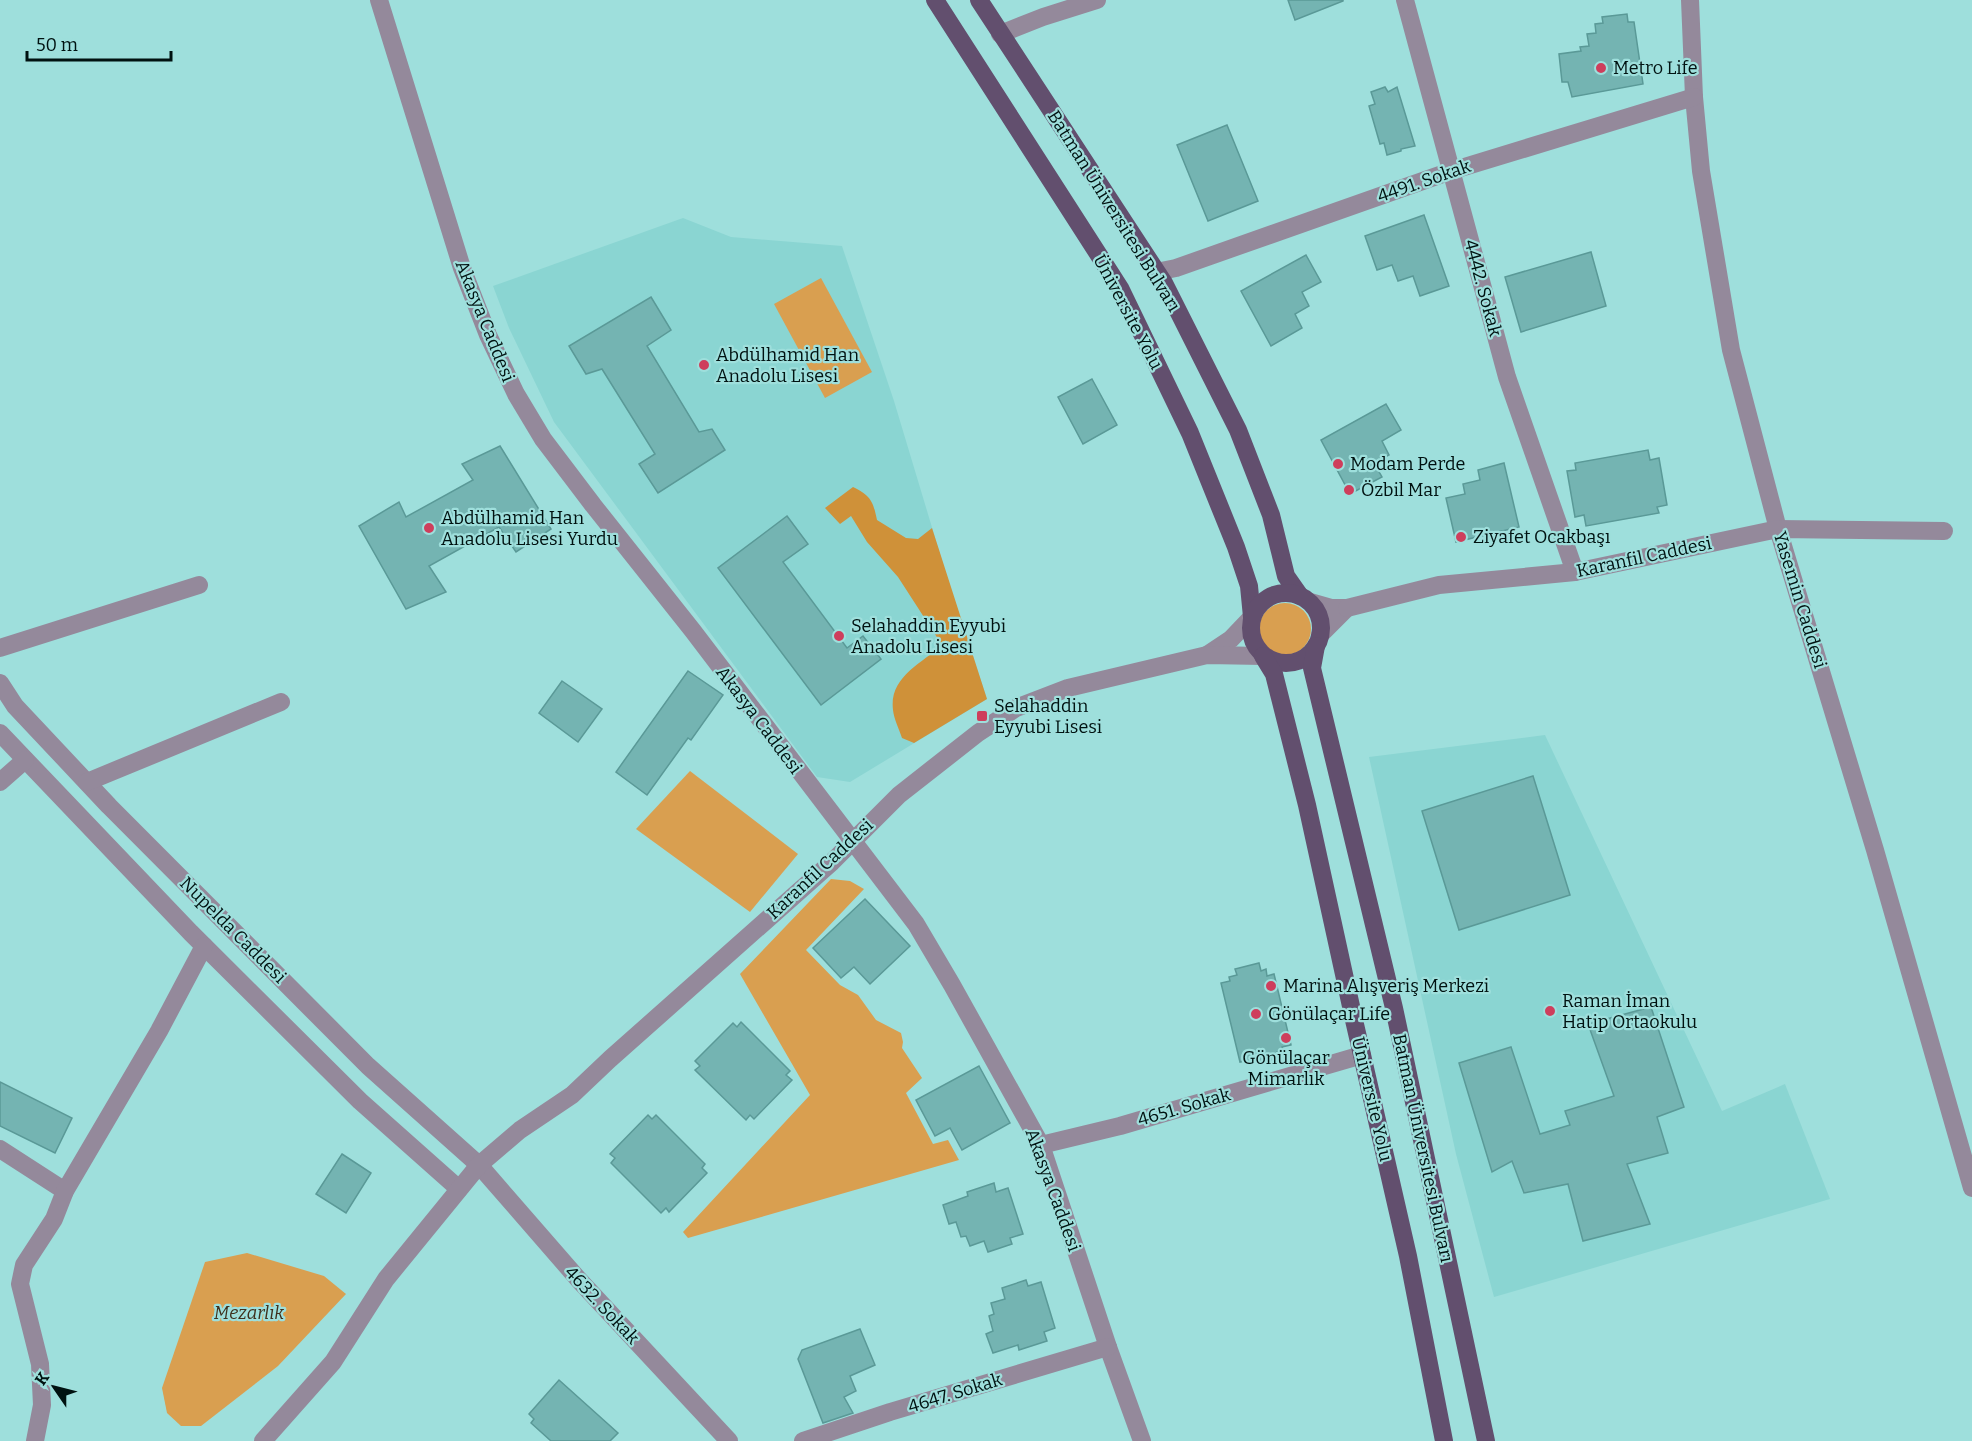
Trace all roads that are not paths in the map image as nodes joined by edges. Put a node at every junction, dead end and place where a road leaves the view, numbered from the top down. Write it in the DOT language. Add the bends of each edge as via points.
graph roads {
  1 [pos="379,0"];
  2 [pos="935,0"];
  3 [pos="979,0"];
  4 [pos="1097,0"];
  5 [pos="1405,0"];
  6 [pos="1690,0"];
  7 [pos="1000,34"];
  8 [pos="1694,97"];
  9 [pos="1451,171"];
  10 [pos="1156,272"];
  11 [pos="1778,529"];
  12 [pos="1944,531"];
  13 [pos="1575,572"];
  14 [pos="199,585"];
  15 [pos="1305,599"];
  16 [pos="1347,608"];
  17 [pos="1252,617"];
  18 [pos="1318,640"];
  19 [pos="0,648"];
  20 [pos="1207,655"];
  21 [pos="1263,656"];
  22 [pos="0,683"];
  23 [pos="281,702"];
  24 [pos="0,733"];
  25 [pos="25,760"];
  26 [pos="0,782"];
  27 [pos="87,782"];
  28 [pos="853,841"];
  29 [pos="204,946"];
  30 [pos="1362,1055"];
  31 [pos="1041,1145"];
  32 [pos="0,1149"];
  33 [pos="479,1165"];
  34 [pos="1972,1188"];
  35 [pos="459,1189"];
  36 [pos="65,1191"];
  37 [pos="1108,1347"];
  38 [pos="35,1441"];
  39 [pos="263,1441"];
  40 [pos="729,1441"];
  41 [pos="803,1441"];
  42 [pos="1143,1441"];
  43 [pos="1444,1441"];
  44 [pos="1486,1441"];
  1 -- 28 [label="street, Akasya Caddesi" via="462,268 516,394 543,439"];
  2 -- 17 [label="main road, Üniversite Yolu" via="1120,288 1190,433 1249,586"];
  3 -- 7 [label="main road, Batman Üniversitesi Bulvarı"];
  4 -- 7 [label="street"];
  5 -- 9 [label="street, 4442. Sokak"];
  6 -- 8 [label="street, Yasemin Caddesi"];
  7 -- 10 [label="main road, Batman Üniversitesi Bulvarı"];
  8 -- 9 [label="street, 4491. Sokak"];
  8 -- 11 [label="street, Yasemin Caddesi" via="1701,171 1731,350"];
  9 -- 10 [label="street, 4491. Sokak"];
  9 -- 13 [label="street, 4442. Sokak" via="1507,377"];
  10 -- 15 [label="main road, Batman Üniversitesi Bulvarı" via="1238,430 1271,515 1286,576"];
  11 -- 12 [label="street, Karanfil Caddesi"];
  11 -- 13 [label="street, Karanfil Caddesi"];
  11 -- 34 [label="street, Yasemin Caddesi"];
  13 -- 16 [label="street, Karanfil Caddesi" via="1439,585"];
  14 -- 19 [label="street"];
  15 -- 16 [label="street" via="1331,608"];
  15 -- 17 [label="main road" via="1277,594 1266,598"];
  15 -- 18 [label="main road" via="1321,623"];
  16 -- 18 [label="street"];
  17 -- 20 [label="street" via="1231,639"];
  17 -- 21 [label="main road" via="1252,639"];
  18 -- 21 [label="main road" via="1309,655 1298,662 1287,664"];
  18 -- 44 [label="main road, Batman Üniversitesi Bulvarı" via="1312,668 1394,1008"];
  20 -- 21 [label="street"];
  20 -- 28 [label="street, Karanfil Caddesi" via="1068,688 1016,708 898,795"];
  21 -- 30 [label="main road, Üniversite Yolu" via="1274,675 1307,805"];
  22 -- 27 [label="street, Nupelda Caddesi" via="15,706"];
  23 -- 27 [label="street"];
  24 -- 25 [label="street, Nupelda Caddesi"];
  25 -- 26 [label="street"];
  25 -- 29 [label="street, Nupelda Caddesi"];
  27 -- 33 [label="street, Nupelda Caddesi" via="368,1066"];
  28 -- 31 [label="street, Akasya Caddesi" via="916,924"];
  28 -- 33 [label="street, Karanfil Caddesi" via="572,1095 520,1130"];
  29 -- 35 [label="street, Nupelda Caddesi" via="360,1101"];
  29 -- 36 [label="street"];
  30 -- 31 [label="street, 4651. Sokak" via="1120,1126"];
  30 -- 43 [label="main road, Üniversite Yolu" via="1408,1256"];
  31 -- 37 [label="street, Akasya Caddesi"];
  32 -- 36 [label="street"];
  33 -- 35 [label="street, Karanfil Caddesi"];
  33 -- 40 [label="street, 4632. Sokak" via="579,1280"];
  35 -- 39 [label="street, Karanfil Caddesi" via="386,1279 333,1362"];
  36 -- 38 [label="street" via="54,1219 24,1265 20,1284 40,1365 42,1405"];
  37 -- 41 [label="street, 4647. Sokak"];
  37 -- 42 [label="street, Akasya Caddesi"];
}
